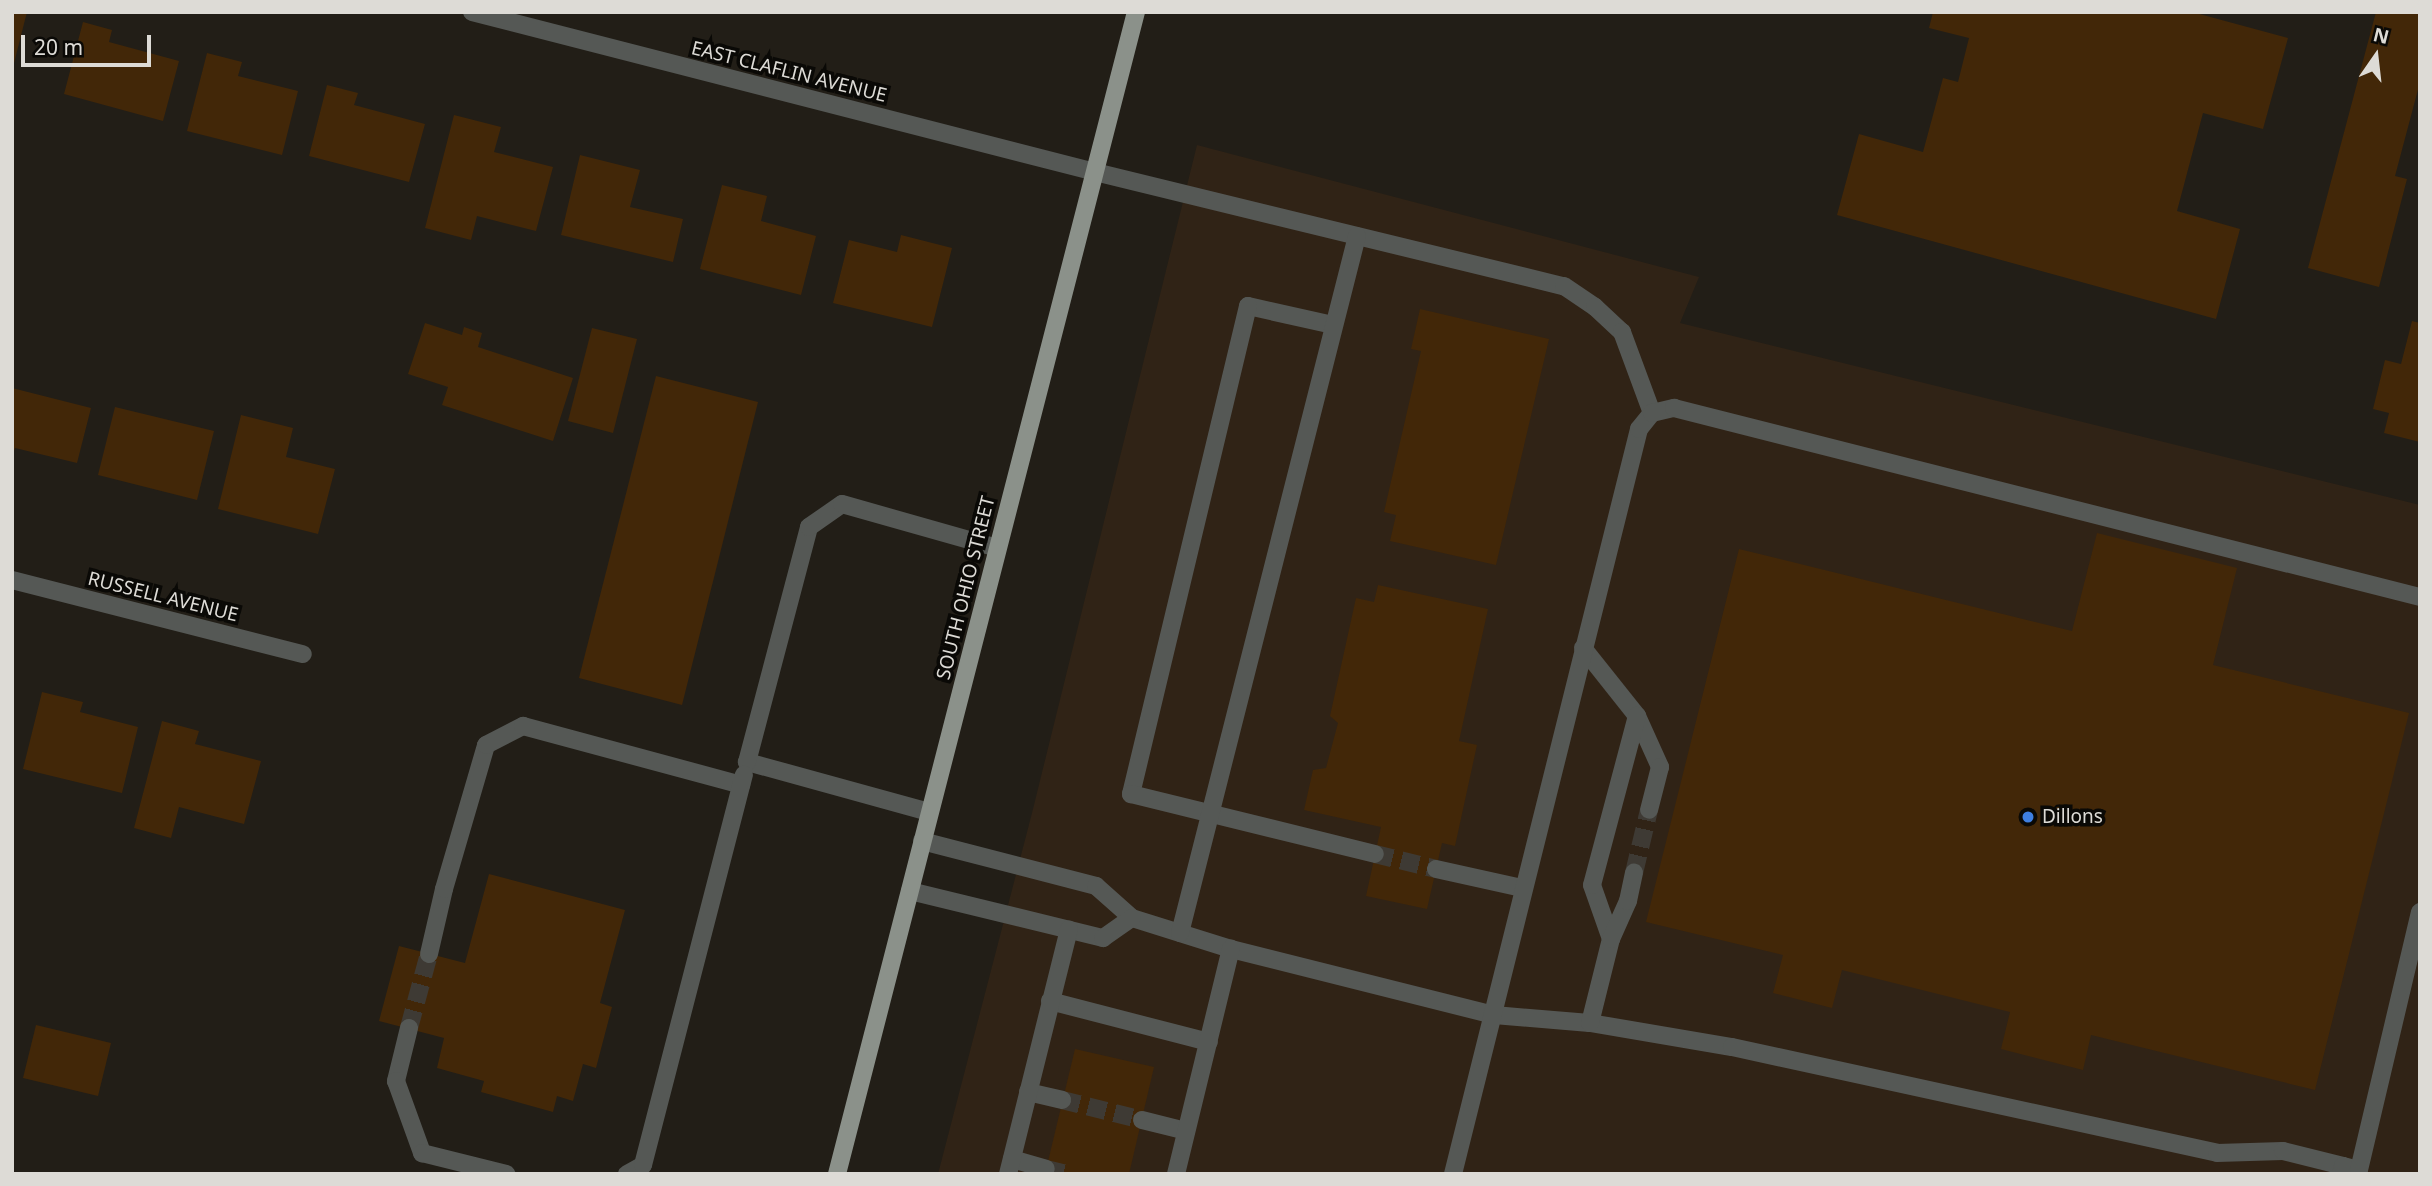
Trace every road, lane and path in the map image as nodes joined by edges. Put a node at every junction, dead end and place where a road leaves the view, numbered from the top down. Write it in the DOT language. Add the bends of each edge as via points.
graph roads {
  1 [pos="472,12"];
  2 [pos="1136,12"];
  3 [pos="1095,172"];
  4 [pos="1357,236"];
  5 [pos="1333,325"];
  6 [pos="1652,413"];
  7 [pos="998,548"];
  8 [pos="12,580"];
  9 [pos="2420,597"];
  10 [pos="1583,648"];
  11 [pos="303,654"];
  12 [pos="1637,716"];
  13 [pos="747,761"];
  14 [pos="741,785"];
  15 [pos="1649,810"];
  16 [pos="929,812"];
  17 [pos="1210,814"];
  18 [pos="922,841"];
  19 [pos="1375,854"];
  20 [pos="1436,869"];
  21 [pos="1634,873"];
  22 [pos="1522,888"];
  23 [pos="910,891"];
  24 [pos="2420,912"];
  25 [pos="1132,918"];
  26 [pos="1069,929"];
  27 [pos="1180,933"];
  28 [pos="1611,939"];
  29 [pos="1231,949"];
  30 [pos="429,954"];
  31 [pos="1051,1001"];
  32 [pos="1494,1015"];
  33 [pos="1590,1023"];
  34 [pos="409,1028"];
  35 [pos="1209,1042"];
  36 [pos="1028,1092"];
  37 [pos="1062,1100"];
  38 [pos="1142,1120"];
  39 [pos="1186,1131"];
  40 [pos="1010,1167"];
  41 [pos="1046,1169"];
  42 [pos="2342,1170"];
  43 [pos="504,1173"];
  44 [pos="626,1174"];
  45 [pos="837,1174"];
  46 [pos="1176,1174"];
  47 [pos="1452,1174"];
  1 -- 3 [label="street, EAST CLAFLIN AVENUE"];
  2 -- 3 [label="main road, SOUTH OHIO STREET"];
  3 -- 4 [label="street, EAST CLAFLIN AVENUE"];
  3 -- 7 [label="main road, SOUTH OHIO STREET"];
  4 -- 5 [label="street"];
  4 -- 6 [label="street, EAST CLAFLIN AVENUE" via="1564,286 1622,332"];
  5 -- 17 [label="street"];
  5 -- 17 [label="street" via="1248,306 1130,794"];
  6 -- 9 [label="street" via="1674,408"];
  6 -- 10 [label="street" via="1639,429"];
  7 -- 13 [label="street" via="842,504 808,527"];
  7 -- 16 [label="main road, SOUTH OHIO STREET"];
  8 -- 11 [label="street, RUSSELL AVENUE"];
  10 -- 12 [label="street"];
  10 -- 22 [label="street"];
  12 -- 15 [label="street" via="1660,768"];
  12 -- 28 [label="street" via="1592,885"];
  13 -- 14 [label="street"];
  13 -- 16 [label="street"];
  14 -- 30 [label="street" via="523,726 486,745"];
  14 -- 44 [label="street" via="643,1165"];
  16 -- 18 [label="main road, SOUTH OHIO STREET"];
  17 -- 19 [label="street"];
  17 -- 27 [label="street"];
  18 -- 23 [label="main road, SOUTH OHIO STREET"];
  18 -- 25 [label="street" via="1097,886"];
  20 -- 22 [label="street"];
  21 -- 28 [label="street" via="1628,901"];
  22 -- 32 [label="street"];
  23 -- 26 [label="street"];
  23 -- 45 [label="main road, SOUTH OHIO STREET"];
  24 -- 42 [label="street" via="2360,1170"];
  25 -- 26 [label="street" via="1103,937"];
  25 -- 27 [label="street"];
  26 -- 31 [label="street"];
  27 -- 29 [label="street"];
  28 -- 33 [label="street"];
  29 -- 32 [label="street"];
  29 -- 35 [label="street"];
  31 -- 35 [label="street"];
  31 -- 36 [label="street"];
  32 -- 33 [label="street"];
  32 -- 47 [label="street"];
  33 -- 42 [label="street" via="1732,1047 2217,1153 2283,1151"];
  34 -- 43 [label="street" via="396,1081 422,1153"];
  35 -- 39 [label="street"];
  36 -- 37 [label="street"];
  36 -- 40 [label="street"];
  38 -- 39 [label="street"];
  39 -- 46 [label="street"];
  40 -- 41 [label="street"];
}
